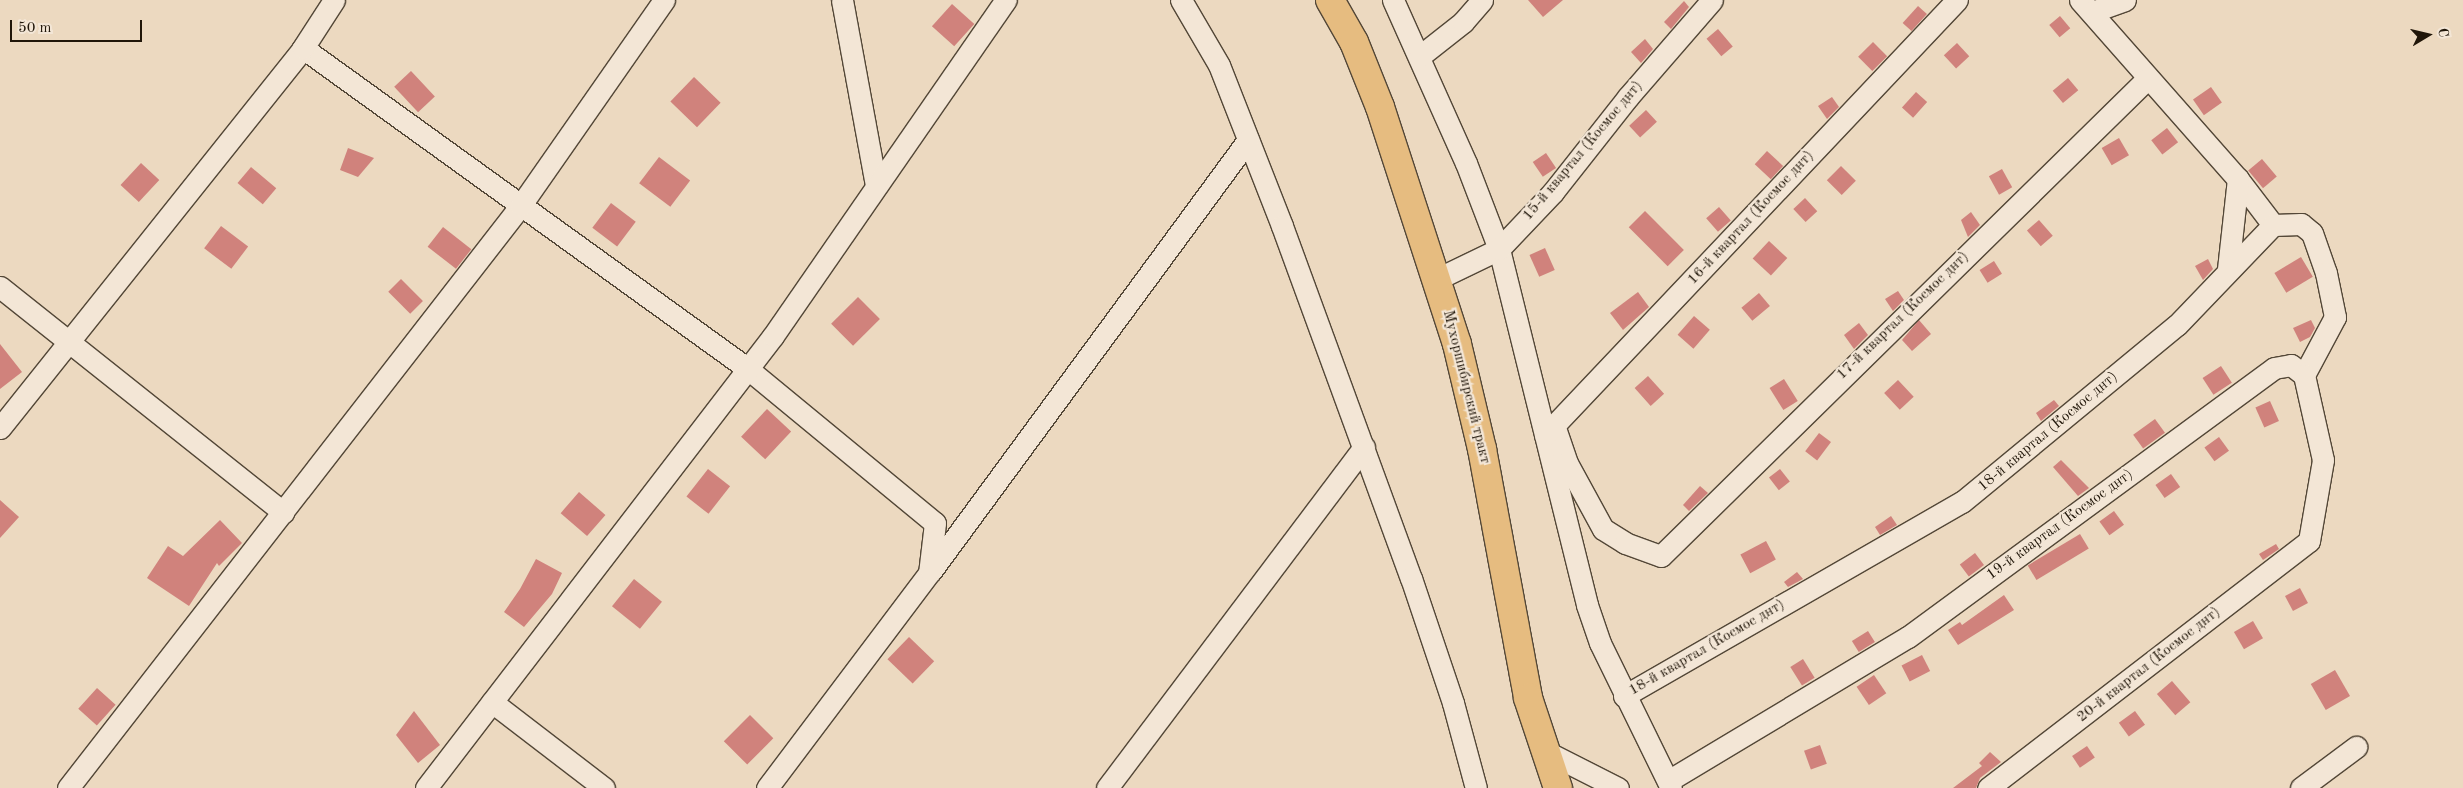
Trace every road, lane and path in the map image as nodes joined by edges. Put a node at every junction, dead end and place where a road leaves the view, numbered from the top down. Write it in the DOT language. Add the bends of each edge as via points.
graph roads {
  1 [pos="334,0"];
  2 [pos="664,0"];
  3 [pos="842,0"];
  4 [pos="1006,0"];
  5 [pos="1181,0"];
  6 [pos="1330,0"];
  7 [pos="1393,0"];
  8 [pos="1482,0"];
  9 [pos="1712,0"];
  10 [pos="1958,0"];
  11 [pos="2125,0"];
  12 [pos="2086,6"];
  13 [pos="303,48"];
  14 [pos="1420,56"];
  15 [pos="2148,78"];
  16 [pos="1248,140"];
  17 [pos="2238,179"];
  18 [pos="876,185"];
  19 [pos="520,205"];
  20 [pos="2273,225"];
  21 [pos="1499,250"];
  22 [pos="2228,269"];
  23 [pos="1436,279"];
  24 [pos="0,287"];
  25 [pos="69,342"];
  26 [pos="748,369"];
  27 [pos="2304,374"];
  28 [pos="0,428"];
  29 [pos="1549,430"];
  30 [pos="1364,447"];
  31 [pos="283,512"];
  32 [pos="929,573"];
  33 [pos="1624,696"];
  34 [pos="492,702"];
  35 [pos="2356,748"];
  36 [pos="1543,750"];
  37 [pos="1669,785"];
  38 [pos="68,788"];
  39 [pos="426,788"];
  40 [pos="604,788"];
  41 [pos="767,788"];
  42 [pos="1107,788"];
  43 [pos="1476,788"];
  44 [pos="1558,788"];
  45 [pos="1618,788"];
  46 [pos="1988,788"];
  47 [pos="2301,788"];
  1 -- 13 [label="street"];
  2 -- 19 [label="street"];
  3 -- 18 [label="street"];
  4 -- 18 [label="street"];
  5 -- 16 [label="street" via="1219,65"];
  6 -- 23 [label="main road, Мухоршибирский тракт" via="1367,72"];
  7 -- 14 [label="street"];
  8 -- 14 [label="street" via="1463,22"];
  9 -- 21 [label="street, 15-й квартал (Космос днт)" via="1628,97 1554,192"];
  10 -- 29 [label="street, 16-й квартал (Космос днт)"];
  11 -- 12 [label="street"];
  12 -- 15 [label="street"];
  13 -- 19 [label="street"];
  13 -- 25 [label="street"];
  14 -- 21 [label="street"];
  15 -- 17 [label="street"];
  15 -- 29 [label="street, 17-й квартал (Космос днт)" via="1661,556 1625,543 1603,529"];
  16 -- 30 [label="street"];
  16 -- 32 [label="street"];
  17 -- 20 [label="street"];
  17 -- 22 [label="street"];
  18 -- 26 [label="street"];
  19 -- 26 [label="street"];
  19 -- 31 [label="street"];
  20 -- 22 [label="street, 18-й квартал (Космос днт)"];
  20 -- 27 [label="street" via="2301,224 2312,233 2326,273 2335,317"];
  21 -- 23 [label="street, 15-й квартал (Космос днт)"];
  21 -- 29 [label="street"];
  22 -- 33 [label="street, 18-й квартал (Космос днт)" via="2177,325 1962,502"];
  23 -- 36 [label="main road, Мухоршибирский тракт" via="1469,392 1528,698"];
  24 -- 25 [label="street"];
  25 -- 28 [label="street"];
  25 -- 31 [label="street"];
  26 -- 32 [label="street" via="935,522"];
  26 -- 34 [label="street"];
  27 -- 37 [label="street, 19-й квартал (Космос днт)" via="2291,365 2274,368 1908,637"];
  27 -- 46 [label="street, 20-й квартал (Космос днт)" via="2323,460 2309,541"];
  29 -- 33 [label="street" via="1587,605"];
  30 -- 42 [label="street"];
  30 -- 43 [label="street" via="1453,703"];
  31 -- 38 [label="street"];
  32 -- 41 [label="street"];
  33 -- 37 [label="street"];
  34 -- 39 [label="street"];
  34 -- 40 [label="street"];
  35 -- 47 [label="street"];
  36 -- 44 [label="main road, Мухоршибирский тракт"];
  36 -- 45 [label="street"];
}
